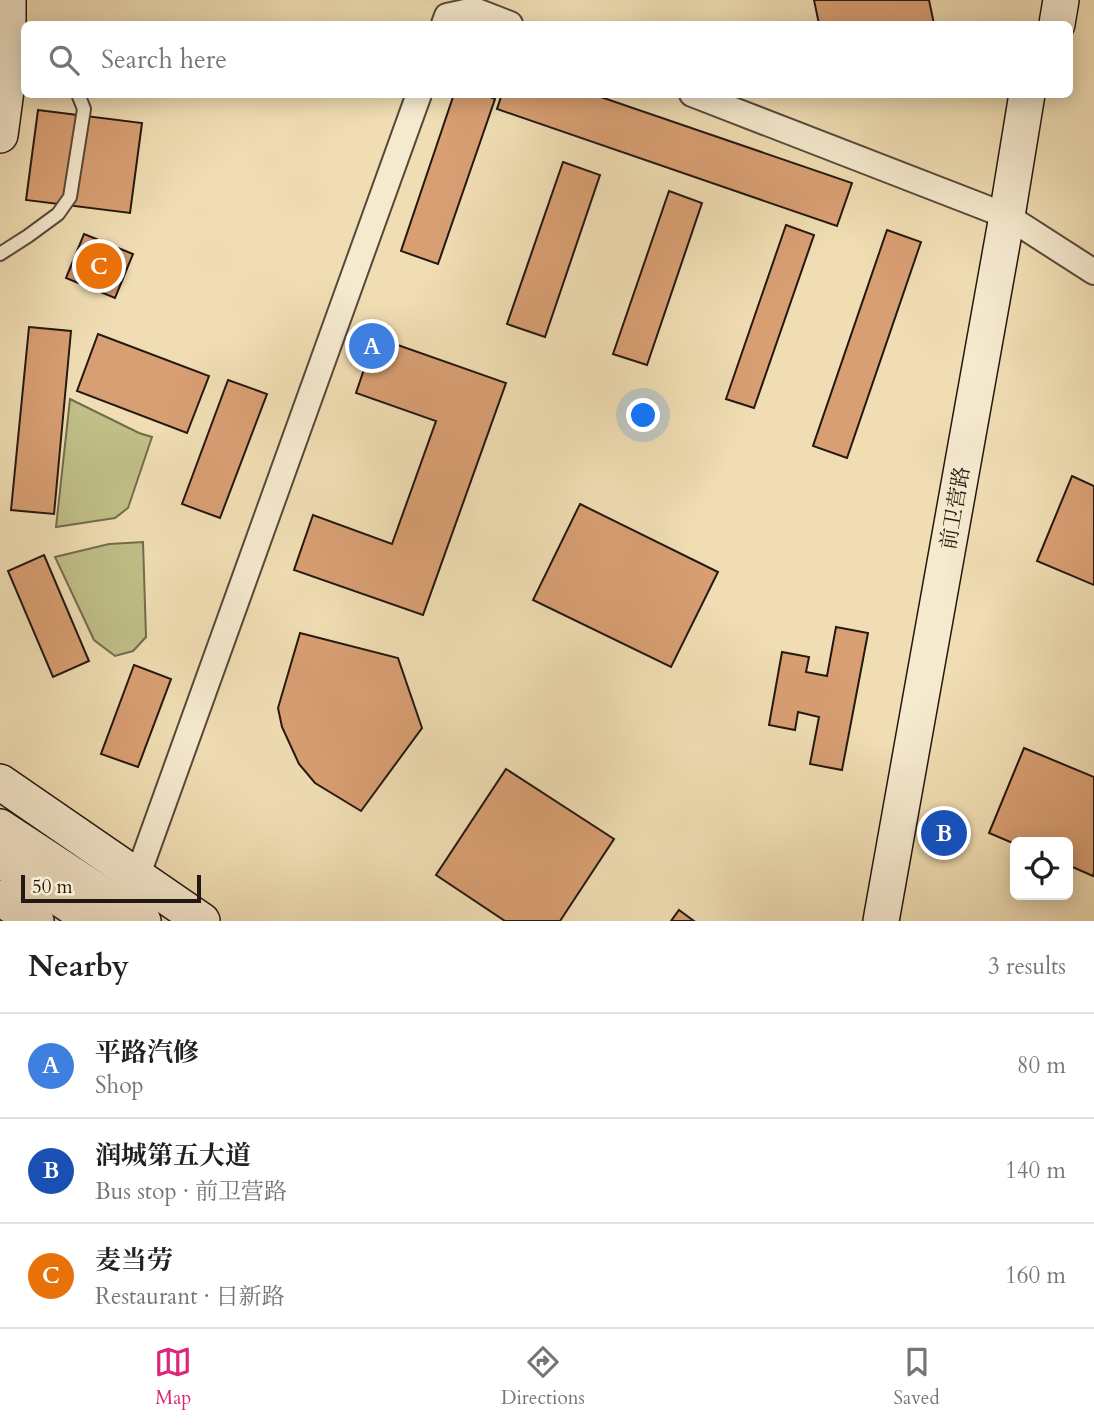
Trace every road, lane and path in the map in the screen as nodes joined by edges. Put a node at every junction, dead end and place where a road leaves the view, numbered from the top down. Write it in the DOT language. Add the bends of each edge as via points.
graph roads {
  1 [pos="1042,0"];
  2 [pos="1061,0"];
  3 [pos="14,16"];
  4 [pos="445,21"];
  5 [pos="502,21"];
  6 [pos="1038,21"];
  7 [pos="1058,21"];
  8 [pos="80,98"];
  9 [pos="418,98"];
  10 [pos="702,98"];
  11 [pos="1027,98"];
  12 [pos="1044,98"];
  13 [pos="0,135"];
  14 [pos="1015,220"];
  15 [pos="0,254"];
  16 [pos="1094,272"];
  17 [pos="0,782"];
  18 [pos="0,827"];
  19 [pos="0,859"];
  20 [pos="137,877"];
  21 [pos="0,898"];
  22 [pos="36,921"];
  23 [pos="94,921"];
  24 [pos="142,921"];
  25 [pos="202,921"];
  26 [pos="881,921"];
  27 [pos="901,921"];
  1 -- 6 [label="street"];
  2 -- 7 [label="street"];
  3 -- 13 [label="street"];
  4 -- 5 [label="street" via="447,16 474,10"];
  8 -- 15 [label="lane" via="84,109 70,197 58,214"];
  9 -- 20 [label="street"];
  10 -- 14 [label="street"];
  11 -- 14 [label="street, 前卫营路"];
  12 -- 14 [label="street, 前卫营路"];
  14 -- 16 [label="street"];
  14 -- 26 [label="street, 前卫营路"];
  14 -- 27 [label="street, 前卫营路"];
  17 -- 20 [label="street"];
  18 -- 24 [label="street"];
  19 -- 23 [label="street"];
  20 -- 25 [label="street"];
  21 -- 22 [label="street"];
}
